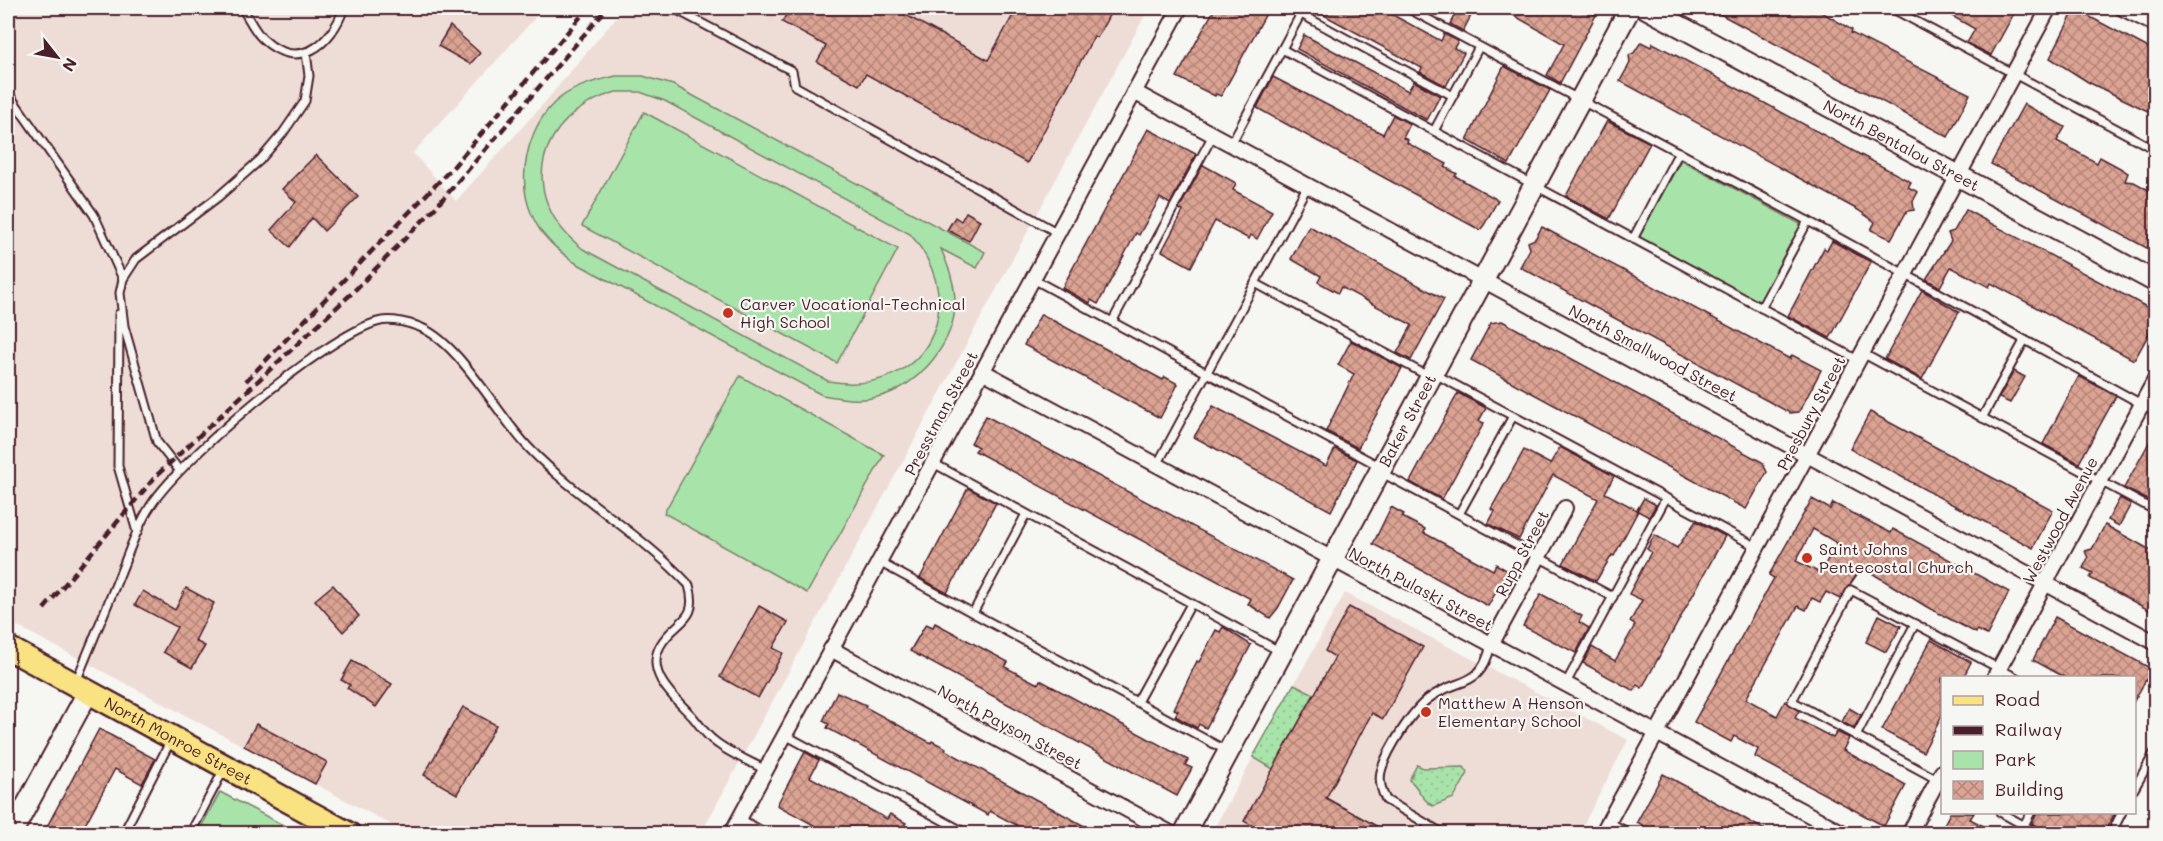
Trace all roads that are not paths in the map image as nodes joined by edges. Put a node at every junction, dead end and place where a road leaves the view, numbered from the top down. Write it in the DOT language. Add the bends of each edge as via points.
graph roads {
  1 [pos="242,8"];
  2 [pos="344,8"];
  3 [pos="673,8"];
  4 [pos="1180,8"];
  5 [pos="1407,8"];
  6 [pos="1630,8"];
  7 [pos="1646,8"];
  8 [pos="1891,8"];
  9 [pos="2049,8"];
  10 [pos="2122,8"];
  11 [pos="1303,11"];
  12 [pos="2156,25"];
  13 [pos="1479,46"];
  14 [pos="1282,49"];
  15 [pos="306,52"];
  16 [pos="2013,74"];
  17 [pos="1134,92"];
  18 [pos="8,93"];
  19 [pos="1453,96"];
  20 [pos="1580,99"];
  21 [pos="1434,131"];
  22 [pos="1214,135"];
  23 [pos="1231,144"];
  24 [pos="2156,150"];
  25 [pos="1679,152"];
  26 [pos="1958,176"];
  27 [pos="1534,185"];
  28 [pos="1308,186"];
  29 [pos="1808,221"];
  30 [pos="1058,232"];
  31 [pos="1633,238"];
  32 [pos="1904,275"];
  33 [pos="123,279"];
  34 [pos="1032,279"];
  35 [pos="1483,280"];
  36 [pos="2156,282"];
  37 [pos="1255,283"];
  38 [pos="120,293"];
  39 [pos="1761,308"];
  40 [pos="1112,322"];
  41 [pos="2024,341"];
  42 [pos="1860,357"];
  43 [pos="982,371"];
  44 [pos="1207,373"];
  45 [pos="1432,375"];
  46 [pos="2156,378"];
  47 [pos="2142,404"];
  48 [pos="2156,412"];
  49 [pos="1513,416"];
  50 [pos="1982,418"];
  51 [pos="1807,455"];
  52 [pos="933,463"];
  53 [pos="1157,465"];
  54 [pos="179,470"];
  55 [pos="1380,470"];
  56 [pos="2100,481"];
  57 [pos="1666,498"];
  58 [pos="1564,508"];
  59 [pos="2156,512"];
  60 [pos="1026,514"];
  61 [pos="1459,514"];
  62 [pos="137,532"];
  63 [pos="1757,547"];
  64 [pos="1538,557"];
  65 [pos="1332,559"];
  66 [pos="879,562"];
  67 [pos="2045,583"];
  68 [pos="1613,597"];
  69 [pos="1191,604"];
  70 [pos="973,613"];
  71 [pos="1915,624"];
  72 [pos="2156,643"];
  73 [pos="1491,645"];
  74 [pos="8,648"];
  75 [pos="831,649"];
  76 [pos="1281,653"];
  77 [pos="1996,673"];
  78 [pos="1565,685"];
  79 [pos="81,688"];
  80 [pos="1137,702"];
  81 [pos="1656,734"];
  82 [pos="785,735"];
  83 [pos="1856,736"];
  84 [pos="172,738"];
  85 [pos="2156,750"];
  86 [pos="1228,752"];
  87 [pos="226,767"];
  88 [pos="766,770"];
  89 [pos="1941,778"];
  90 [pos="2136,785"];
  91 [pos="2002,814"];
  92 [pos="2030,814"];
  93 [pos="2121,814"];
  94 [pos="2024,825"];
  95 [pos="735,828"];
  96 [pos="1606,828"];
  97 [pos="11,834"];
  98 [pos="123,834"];
  99 [pos="190,834"];
  100 [pos="349,834"];
  101 [pos="760,834"];
  102 [pos="968,834"];
  103 [pos="1172,834"];
  104 [pos="1184,834"];
  105 [pos="1444,834"];
  106 [pos="1631,834"];
  107 [pos="1845,834"];
  108 [pos="1909,834"];
  109 [pos="2040,834"];
  110 [pos="2111,834"];
  1 -- 15 [label="lane" via="261,38 281,53 293,56"];
  2 -- 15 [label="lane" via="328,37"];
  3 -- 30 [label="lane" via="792,71 795,86"];
  4 -- 17 [label="street, Presstman Street"];
  5 -- 13 [label="lane"];
  6 -- 20 [label="street, Baker Street"];
  7 -- 26 [label="street, North Bentalou Street"];
  8 -- 16 [label="lane"];
  9 -- 16 [label="street, Presbury Street"];
  10 -- 12 [label="street"];
  11 -- 14 [label="lane"];
  11 -- 19 [label="lane"];
  13 -- 19 [label="lane"];
  13 -- 20 [label="lane"];
  14 -- 21 [label="lane"];
  14 -- 23 [label="lane"];
  15 -- 33 [label="lane" via="309,76 305,100 283,133 260,160 218,197 136,259"];
  16 -- 24 [label="lane"];
  16 -- 26 [label="street, Presbury Street"];
  17 -- 22 [label="street, North Smallwood Street"];
  17 -- 30 [label="street, Presstman Street"];
  18 -- 33 [label="lane" via="94,215"];
  19 -- 21 [label="lane"];
  20 -- 25 [label="lane"];
  20 -- 27 [label="street, Baker Street"];
  21 -- 27 [label="lane"];
  22 -- 23 [label="street, North Smallwood Street"];
  22 -- 40 [label="lane"];
  23 -- 28 [label="street, North Smallwood Street"];
  25 -- 29 [label="lane"];
  25 -- 31 [label="lane"];
  26 -- 32 [label="street, Presbury Street"];
  26 -- 36 [label="street, North Bentalou Street"];
  27 -- 31 [label="lane"];
  27 -- 35 [label="street, Baker Street"];
  28 -- 35 [label="street, North Smallwood Street"];
  28 -- 37 [label="lane"];
  29 -- 32 [label="lane"];
  29 -- 39 [label="lane"];
  30 -- 34 [label="street, Presstman Street"];
  31 -- 39 [label="lane"];
  32 -- 41 [label="lane"];
  32 -- 42 [label="street, Presbury Street"];
  33 -- 38 [label="lane"];
  34 -- 40 [label="lane"];
  34 -- 43 [label="street, Presstman Street"];
  35 -- 45 [label="street, Baker Street"];
  35 -- 51 [label="street, North Smallwood Street"];
  37 -- 44 [label="lane"];
  37 -- 45 [label="lane"];
  38 -- 54 [label="lane" via="124,326 157,442"];
  38 -- 62 [label="lane" via="118,466"];
  39 -- 42 [label="lane"];
  40 -- 44 [label="lane"];
  41 -- 47 [label="lane"];
  41 -- 50 [label="lane"];
  42 -- 50 [label="lane"];
  42 -- 51 [label="street, Presbury Street"];
  43 -- 52 [label="street, Presstman Street"];
  43 -- 53 [label="street, North Pulaski Street"];
  44 -- 53 [label="lane"];
  44 -- 55 [label="lane"];
  45 -- 49 [label="lane"];
  45 -- 55 [label="street, Baker Street"];
  46 -- 47 [label="street, Westwood Avenue"];
  47 -- 48 [label="lane"];
  47 -- 56 [label="street, Westwood Avenue"];
  49 -- 57 [label="lane"];
  49 -- 61 [label="lane"];
  50 -- 56 [label="lane"];
  51 -- 63 [label="street, Presbury Street"];
  51 -- 67 [label="street, North Smallwood Street"];
  52 -- 60 [label="lane"];
  52 -- 66 [label="street, Presstman Street"];
  53 -- 65 [label="street, North Pulaski Street"];
  54 -- 62 [label="lane" via="162,488"];
  54 -- 88 [label="lane" via="260,399 354,330 380,321 401,321 420,327 437,336 453,352 529,449 688,585 693,600 691,609 658,648 658,674 664,686 714,741"];
  55 -- 61 [label="lane"];
  55 -- 65 [label="street, Baker Street"];
  56 -- 59 [label="lane"];
  56 -- 67 [label="street, Westwood Avenue"];
  57 -- 63 [label="lane"];
  57 -- 68 [label="lane"];
  58 -- 64 [label="street, Rupp Street"];
  60 -- 69 [label="lane"];
  60 -- 70 [label="lane"];
  61 -- 64 [label="lane"];
  62 -- 79 [label="lane"];
  63 -- 81 [label="street, Presbury Street"];
  64 -- 68 [label="lane"];
  64 -- 73 [label="street, Rupp Street"];
  65 -- 73 [label="street, North Pulaski Street"];
  65 -- 76 [label="street, Baker Street"];
  66 -- 70 [label="lane"];
  66 -- 75 [label="street, Presstman Street"];
  67 -- 72 [label="street, North Smallwood Street"];
  67 -- 77 [label="street, Westwood Avenue"];
  68 -- 78 [label="lane"];
  69 -- 76 [label="lane"];
  69 -- 80 [label="lane"];
  70 -- 80 [label="lane"];
  71 -- 77 [label="lane"];
  71 -- 83 [label="lane"];
  71 -- 83 [label="lane" via="1851,590 1792,701"];
  73 -- 78 [label="street, North Pulaski Street"];
  73 -- 105 [label="lane" via="1481,671 1438,693 1416,711 1382,768 1381,785 1386,800"];
  74 -- 79 [label="main road, North Monroe Street"];
  75 -- 82 [label="street, Presstman Street"];
  75 -- 103 [label="street, North Payson Street"];
  76 -- 86 [label="street, Baker Street"];
  78 -- 81 [label="street, North Pulaski Street"];
  79 -- 84 [label="main road, North Monroe Street"];
  79 -- 97 [label="street"];
  80 -- 86 [label="lane"];
  81 -- 96 [label="street, Presbury Street"];
  81 -- 107 [label="street, North Pulaski Street"];
  82 -- 88 [label="street, Presstman Street"];
  82 -- 102 [label="lane"];
  83 -- 89 [label="lane"];
  84 -- 87 [label="main road, North Monroe Street"];
  84 -- 98 [label="lane"];
  85 -- 90 [label="lane"];
  86 -- 104 [label="street, Baker Street"];
  87 -- 99 [label="lane"];
  87 -- 100 [label="main road, North Monroe Street"];
  88 -- 95 [label="street, Presstman Street"];
  89 -- 108 [label="street"];
  91 -- 94 [label="lane"];
  92 -- 94 [label="lane"];
  93 -- 110 [label="lane"];
  94 -- 109 [label="lane"];
  95 -- 101 [label="street"];
  96 -- 106 [label="lane"];
}
